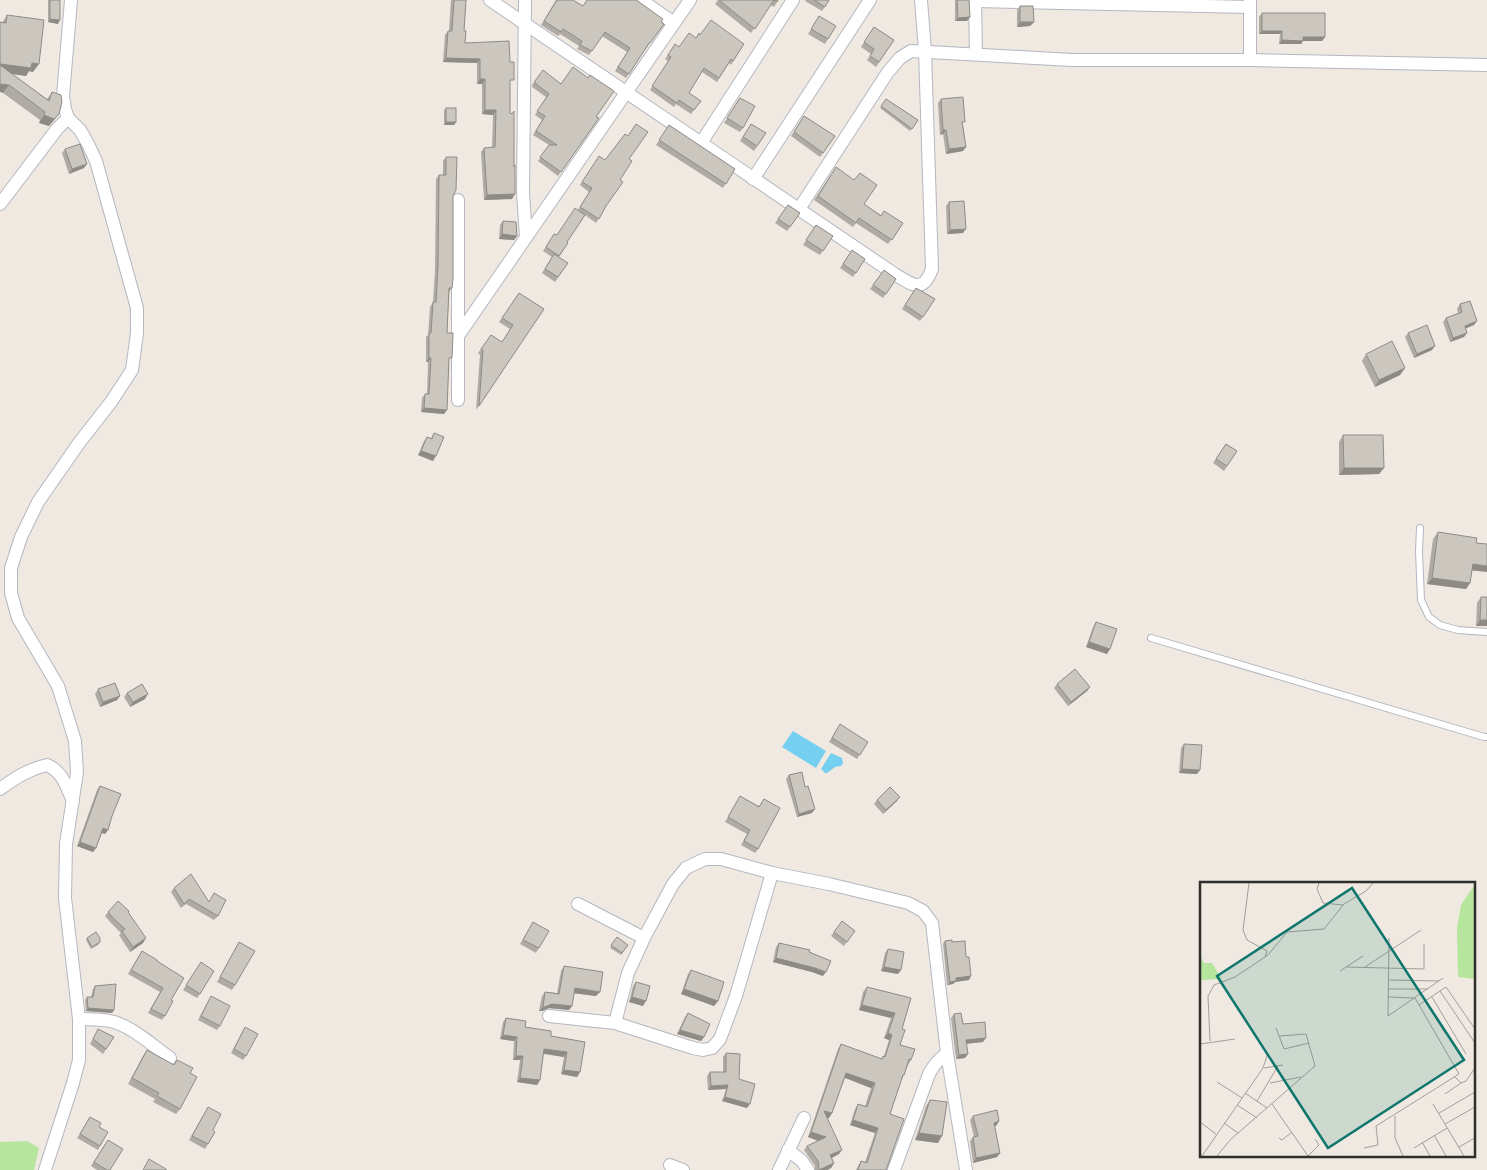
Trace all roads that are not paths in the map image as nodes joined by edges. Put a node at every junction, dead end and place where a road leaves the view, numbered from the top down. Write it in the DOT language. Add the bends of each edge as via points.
graph roads {
  1 [pos="71,0"];
  2 [pos="490,0"];
  3 [pos="525,0"];
  4 [pos="641,0"];
  5 [pos="690,0"];
  6 [pos="793,0"];
  7 [pos="870,0"];
  8 [pos="921,0"];
  9 [pos="975,0"];
  10 [pos="1250,3"];
  11 [pos="674,22"];
  12 [pos="525,24"];
  13 [pos="925,51"];
  14 [pos="976,54"];
  15 [pos="1250,60"];
  16 [pos="1487,65"];
  17 [pos="626,92"];
  18 [pos="68,118"];
  19 [pos="700,143"];
  20 [pos="754,179"];
  21 [pos="458,200"];
  22 [pos="0,204"];
  23 [pos="799,209"];
  24 [pos="526,237"];
  25 [pos="458,336"];
  26 [pos="458,400"];
  27 [pos="1420,528"];
  28 [pos="1487,632"];
  29 [pos="1152,638"];
  30 [pos="1487,737"];
  31 [pos="0,788"];
  32 [pos="73,801"];
  33 [pos="772,872"];
  34 [pos="578,904"];
  35 [pos="644,938"];
  36 [pos="549,1016"];
  37 [pos="78,1019"];
  38 [pos="615,1023"];
  39 [pos="947,1053"];
  40 [pos="170,1058"];
  41 [pos="929,1074"];
  42 [pos="952,1082"];
  43 [pos="804,1118"];
  44 [pos="788,1150"];
  45 [pos="670,1165"];
  46 [pos="44,1170"];
  47 [pos="684,1170"];
  48 [pos="779,1170"];
  49 [pos="808,1170"];
  50 [pos="894,1170"];
  51 [pos="966,1170"];
  1 -- 18 [label="street" via="63,96"];
  2 -- 12 [label="street"];
  3 -- 12 [label="street"];
  4 -- 11 [label="street"];
  5 -- 11 [label="street"];
  6 -- 19 [label="street"];
  7 -- 20 [label="street"];
  8 -- 13 [label="street"];
  9 -- 10 [label="street"];
  9 -- 14 [label="street"];
  10 -- 15 [label="street"];
  11 -- 17 [label="street"];
  12 -- 17 [label="street"];
  12 -- 24 [label="street" via="523,193"];
  13 -- 14 [label="street"];
  13 -- 23 [label="street" via="912,51 900,58 888,72"];
  13 -- 23 [label="street" via="932,248 932,269 928,280 922,285 906,282"];
  14 -- 15 [label="street" via="1072,60"];
  15 -- 16 [label="street"];
  17 -- 19 [label="street"];
  17 -- 24 [label="street"];
  18 -- 22 [label="street"];
  18 -- 32 [label="street" via="80,130 96,161 136,308 137,333 132,370 38,502 21,537 12,568 11,593 18,618 58,686 75,741 77,772"];
  19 -- 20 [label="street"];
  20 -- 23 [label="street"];
  21 -- 25 [label="street"];
  24 -- 25 [label="street"];
  25 -- 26 [label="street"];
  27 -- 28 [label="lane" via="1421,600 1429,617 1440,625 1458,630"];
  29 -- 30 [label="lane"];
  31 -- 32 [label="street" via="23,773 47,764 62,776"];
  32 -- 37 [label="street" via="66,844 65,898"];
  33 -- 35 [label="street" via="720,858 705,859 686,868 673,884"];
  33 -- 38 [label="street" via="736,996 720,1039 712,1048 703,1050"];
  33 -- 39 [label="street" via="908,903 923,912 932,923"];
  34 -- 35 [label="street"];
  35 -- 38 [label="street" via="628,973"];
  36 -- 38 [label="street"];
  37 -- 40 [label="street" via="114,1022 133,1031"];
  37 -- 46 [label="street" via="79,1060"];
  39 -- 41 [label="street" via="933,1065"];
  39 -- 42 [label="street"];
  41 -- 42 [label="street"];
  41 -- 50 [label="street"];
  42 -- 51 [label="street"];
  43 -- 44 [label="street"];
  44 -- 48 [label="street"];
  44 -- 49 [label="street"];
  45 -- 47 [label="street"];
}
